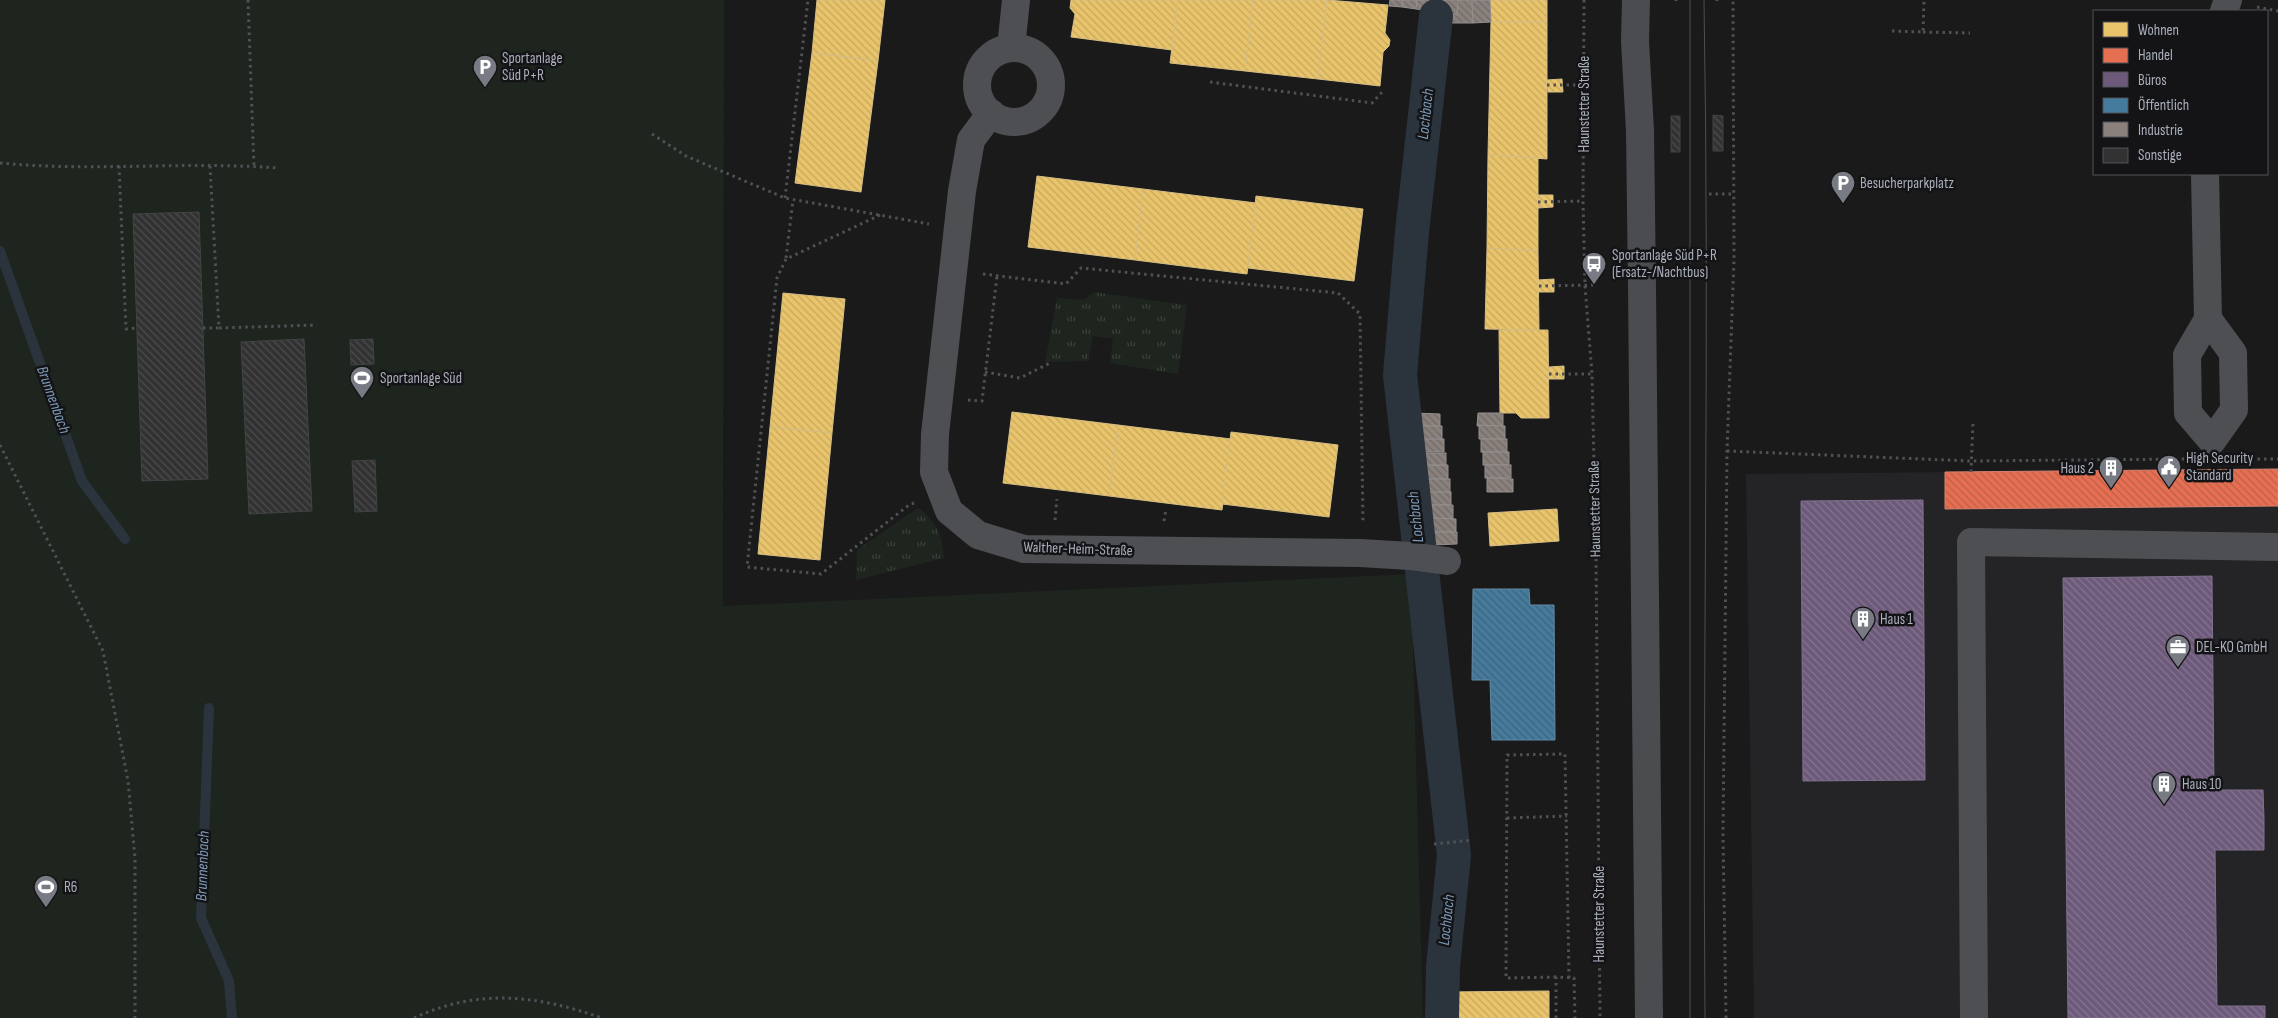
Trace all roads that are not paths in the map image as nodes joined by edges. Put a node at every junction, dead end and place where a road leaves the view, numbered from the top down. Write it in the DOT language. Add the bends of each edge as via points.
graph roads {
  1 [pos="1016,0"];
  2 [pos="1636,0"];
  3 [pos="1011,48"];
  4 [pos="991,113"];
  5 [pos="2205,175"];
  6 [pos="2208,319"];
  7 [pos="2278,546"];
  8 [pos="1443,561"];
  9 [pos="1649,1018"];
  10 [pos="1974,1018"];
  1 -- 3 [label="street"];
  2 -- 9 [label="main road"];
  3 -- 4 [label="street" via="988,58 981,68 978,92"];
  3 -- 4 [label="street" via="1022,48 1043,61 1052,84 1050,97 1034,116 1022,121 1009,122"];
  4 -- 8 [label="street, Walther-Heim-Straße" via="971,140 957,229 939,398 934,472 949,511 978,535 1024,549 1350,552"];
  5 -- 6 [label="street"];
  7 -- 10 [label="street" via="1971,542"];
}
